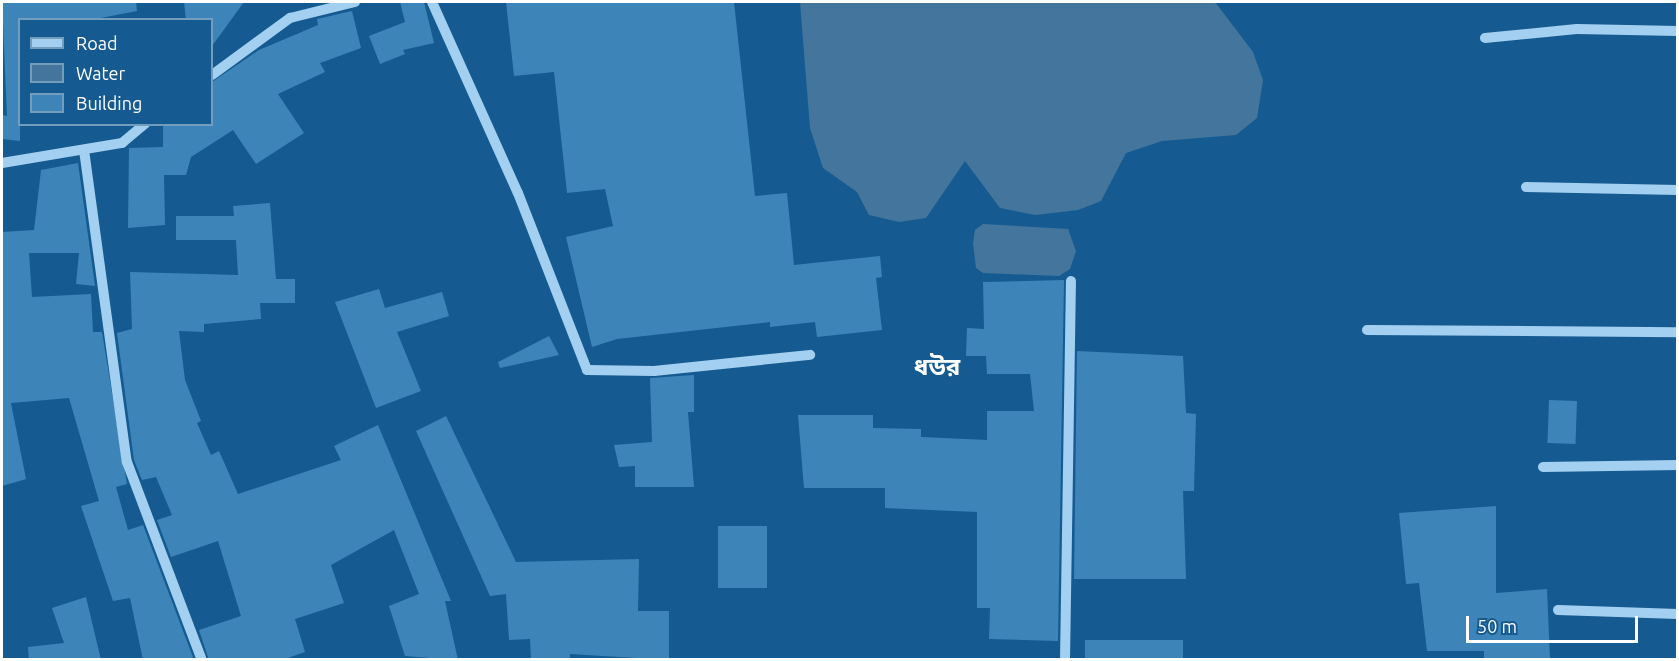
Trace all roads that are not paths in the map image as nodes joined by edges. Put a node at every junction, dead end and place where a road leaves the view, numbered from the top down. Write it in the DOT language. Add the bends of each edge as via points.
graph roads {
  1 [pos="356,2"];
  2 [pos="432,2"];
  3 [pos="1677,31"];
  4 [pos="1485,38"];
  5 [pos="213,74"];
  6 [pos="143,126"];
  7 [pos="84,150"];
  8 [pos="2,163"];
  9 [pos="1526,187"];
  10 [pos="1677,190"];
  11 [pos="1071,281"];
  12 [pos="1367,330"];
  13 [pos="1677,332"];
  14 [pos="810,356"];
  15 [pos="1677,465"];
  16 [pos="1543,467"];
  17 [pos="1558,610"];
  18 [pos="1677,614"];
  19 [pos="202,660"];
  20 [pos="1065,660"];
  1 -- 5 [label="street" via="290,18"];
  2 -- 14 [label="street" via="518,192 586,370 654,371"];
  3 -- 4 [label="street" via="1577,29"];
  6 -- 7 [label="street" via="122,143"];
  7 -- 8 [label="street"];
  7 -- 19 [label="street" via="127,462"];
  9 -- 10 [label="street"];
  11 -- 20 [label="street"];
  12 -- 13 [label="street"];
  15 -- 16 [label="street"];
  17 -- 18 [label="street"];
}
